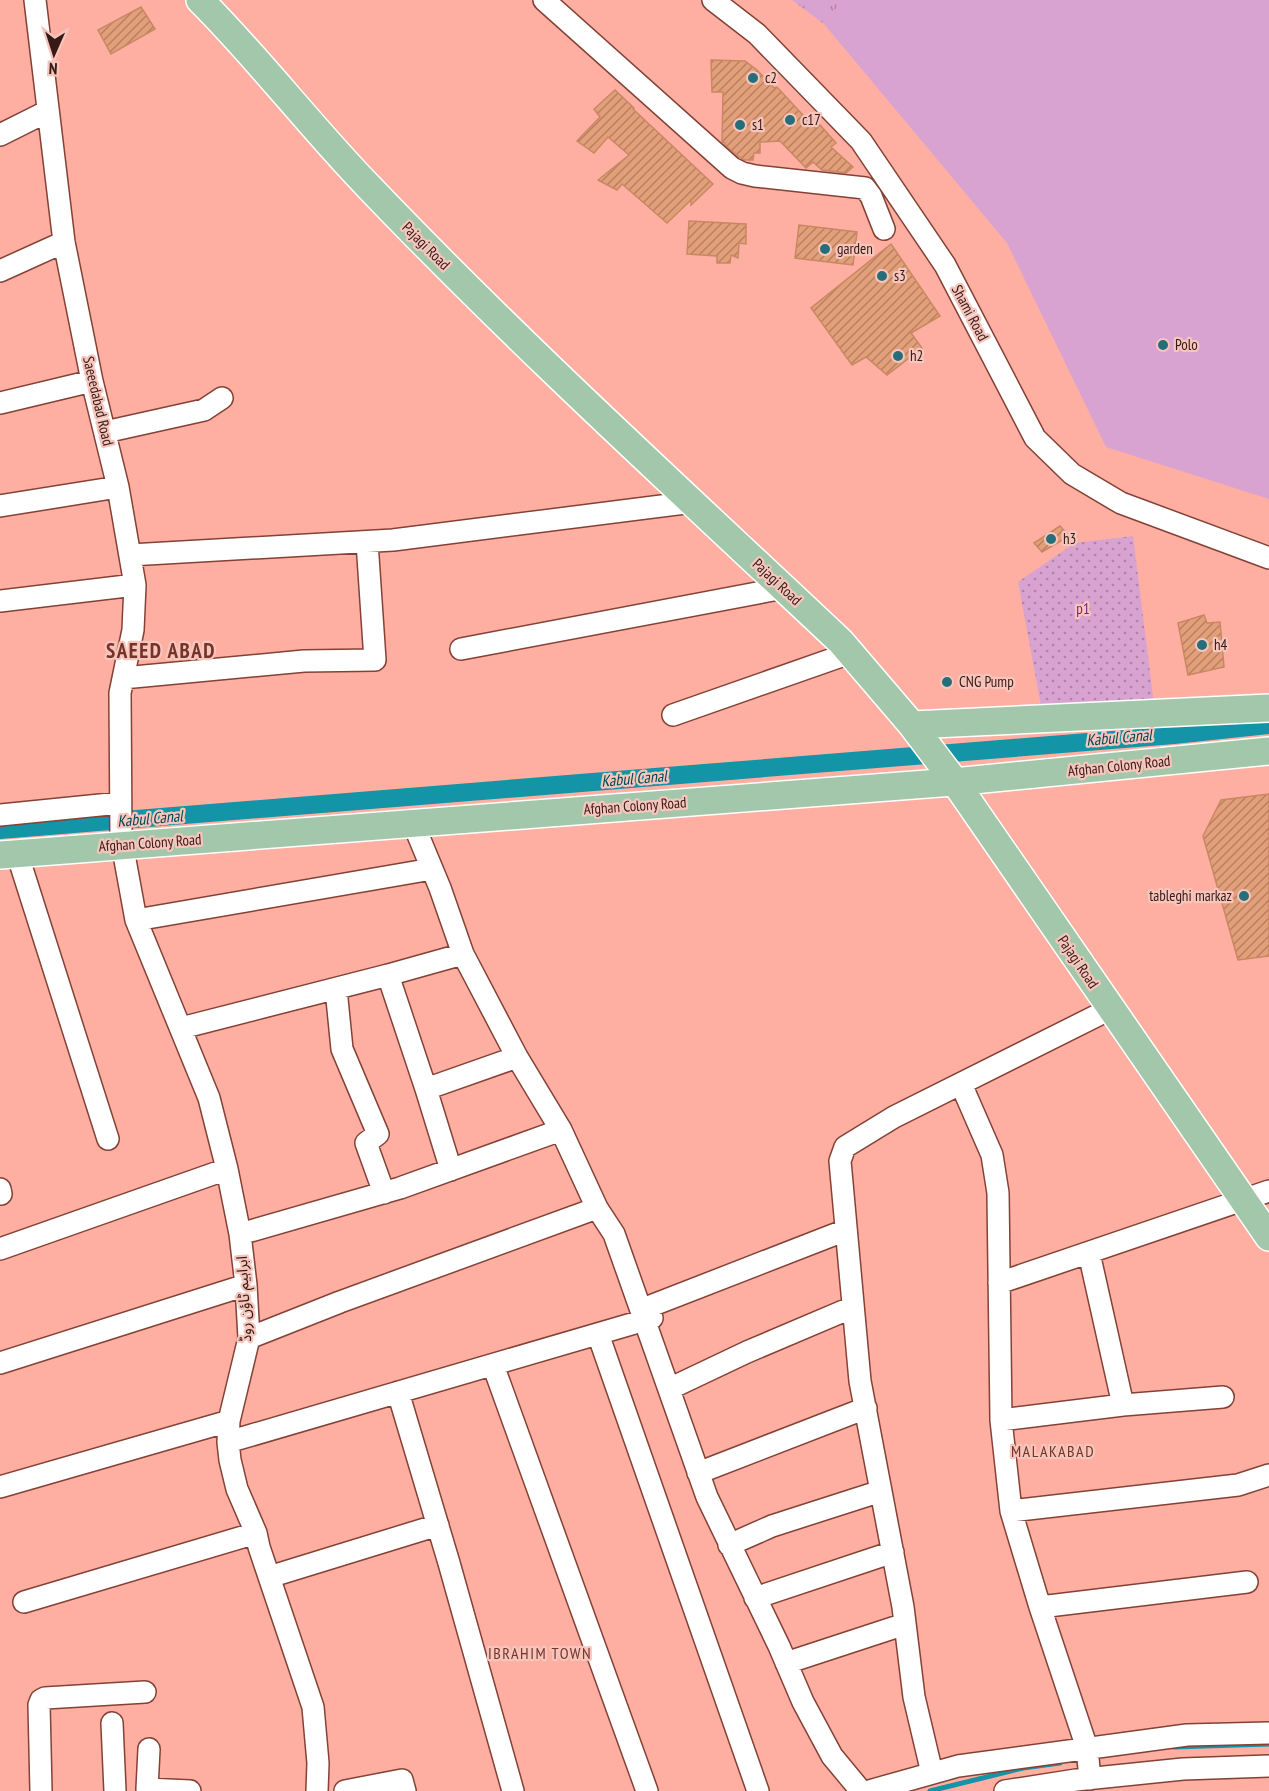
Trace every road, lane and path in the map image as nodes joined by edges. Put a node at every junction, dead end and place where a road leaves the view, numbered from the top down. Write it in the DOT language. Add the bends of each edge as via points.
graph roads {
  1 [pos="35,0"];
  2 [pos="200,0"];
  3 [pos="544,0"];
  4 [pos="713,0"];
  5 [pos="48,111"];
  6 [pos="0,135"];
  7 [pos="884,229"];
  8 [pos="64,242"];
  9 [pos="0,271"];
  10 [pos="92,381"];
  11 [pos="222,398"];
  12 [pos="0,404"];
  13 [pos="105,432"];
  14 [pos="118,487"];
  15 [pos="693,502"];
  16 [pos="0,506"];
  17 [pos="367,542"];
  18 [pos="130,555"];
  19 [pos="1269,558"];
  20 [pos="135,585"];
  21 [pos="784,588"];
  22 [pos="0,600"];
  23 [pos="461,649"];
  24 [pos="850,652"];
  25 [pos="123,678"];
  26 [pos="673,715"];
  27 [pos="1260,731"];
  28 [pos="917,733"];
  29 [pos="948,781"];
  30 [pos="120,803"];
  31 [pos="0,815"];
  32 [pos="413,823"];
  33 [pos="122,841"];
  34 [pos="9,854"];
  35 [pos="432,869"];
  36 [pos="136,920"];
  37 [pos="463,954"];
  38 [pos="388,975"];
  39 [pos="336,989"];
  40 [pos="1110,1008"];
  41 [pos="181,1028"];
  42 [pos="517,1057"];
  43 [pos="961,1084"];
  44 [pos="426,1089"];
  45 [pos="561,1130"];
  46 [pos="108,1139"];
  47 [pos="227,1169"];
  48 [pos="451,1170"];
  49 [pos="1269,1191"];
  50 [pos="384,1192"];
  51 [pos="1244,1201"];
  52 [pos="597,1208"];
  53 [pos="846,1230"];
  54 [pos="240,1234"];
  55 [pos="1269,1237"];
  56 [pos="0,1249"];
  57 [pos="1089,1253"];
  58 [pos="999,1283"];
  59 [pos="246,1285"];
  60 [pos="853,1307"];
  61 [pos="645,1320"];
  62 [pos="598,1334"];
  63 [pos="249,1338"];
  64 [pos="0,1363"];
  65 [pos="493,1365"];
  66 [pos="669,1389"];
  67 [pos="398,1392"];
  68 [pos="1223,1397"];
  69 [pos="1123,1405"];
  70 [pos="866,1408"];
  71 [pos="1000,1420"];
  72 [pos="229,1431"];
  73 [pos="698,1473"];
  74 [pos="1269,1475"];
  75 [pos="0,1487"];
  76 [pos="881,1491"];
  77 [pos="1011,1511"];
  78 [pos="438,1525"];
  79 [pos="256,1533"];
  80 [pos="729,1545"];
  81 [pos="893,1552"];
  82 [pos="269,1577"];
  83 [pos="1247,1582"];
  84 [pos="755,1598"];
  85 [pos="24,1602"];
  86 [pos="1041,1607"];
  87 [pos="905,1624"];
  88 [pos="786,1663"];
  89 [pos="145,1692"];
  90 [pos="112,1723"];
  91 [pos="1269,1733"];
  92 [pos="149,1749"];
  93 [pos="1089,1764"];
  94 [pos="1269,1766"];
  95 [pos="932,1773"];
  96 [pos="40,1791"];
  97 [pos="116,1791"];
  98 [pos="190,1791"];
  99 [pos="317,1791"];
  100 [pos="345,1791"];
  101 [pos="405,1791"];
  102 [pos="513,1791"];
  103 [pos="647,1791"];
  104 [pos="758,1791"];
  105 [pos="861,1791"];
  106 [pos="869,1791"];
  107 [pos="1005,1791"];
  1 -- 5 [label="street, Saeeedabad Road"];
  2 -- 15 [label="main road, Pajagi Road" via="414,234"];
  3 -- 7 [label="street" via="732,168 755,176 865,188"];
  4 -- 19 [label="street, Shami Road" via="757,34 861,141 945,265 1035,438 1072,474 1121,503"];
  5 -- 6 [label="street"];
  5 -- 8 [label="street, Saeeedabad Road"];
  8 -- 9 [label="street"];
  8 -- 10 [label="street, Saeeedabad Road"];
  10 -- 12 [label="street"];
  10 -- 13 [label="street, Saeeedabad Road"];
  11 -- 13 [label="street" via="204,410"];
  13 -- 14 [label="street, Saeeedabad Road"];
  14 -- 16 [label="street"];
  14 -- 18 [label="street, Saeeedabad Road"];
  15 -- 17 [label="street"];
  15 -- 21 [label="main road, Pajagi Road"];
  17 -- 18 [label="street"];
  17 -- 25 [label="street" via="375,660 304,660"];
  18 -- 20 [label="street, Saeeedabad Road"];
  20 -- 22 [label="street"];
  20 -- 25 [label="street, Saeeedabad Road" via="133,630"];
  21 -- 23 [label="street"];
  21 -- 24 [label="main road, Pajagi Road"];
  24 -- 26 [label="street"];
  24 -- 28 [label="main road, Pajagi Road"];
  25 -- 30 [label="street, Saeeedabad Road"];
  27 -- 28 [label="main road"];
  27 -- 29 [label="main road, Afghan Colony Road"];
  28 -- 29 [label="main road, Pajagi Road"];
  29 -- 32 [label="main road, Afghan Colony Road"];
  29 -- 40 [label="main road, Pajagi Road"];
  30 -- 31 [label="street"];
  30 -- 33 [label="street, Saeeedabad Road"];
  32 -- 33 [label="main road, Afghan Colony Road"];
  32 -- 35 [label="street"];
  33 -- 34 [label="main road, Afghan Colony Road"];
  33 -- 36 [label="street, ابراہیم ٹاؤن روڈ"];
  34 -- 46 [label="street"];
  35 -- 36 [label="street"];
  35 -- 37 [label="street"];
  36 -- 41 [label="street, ابراہیم ٹاؤن روڈ"];
  37 -- 38 [label="street"];
  37 -- 42 [label="street"];
  38 -- 39 [label="street"];
  38 -- 44 [label="street"];
  39 -- 41 [label="street"];
  39 -- 50 [label="street" via="342,1049 378,1134 366,1143"];
  40 -- 43 [label="street"];
  40 -- 51 [label="main road, Pajagi Road"];
  41 -- 47 [label="street, ابراہیم ٹاؤن روڈ" via="209,1098"];
  42 -- 44 [label="street"];
  42 -- 45 [label="street"];
  43 -- 53 [label="street" via="845,1147 840,1161"];
  43 -- 58 [label="street" via="992,1155 998,1193"];
  44 -- 48 [label="street"];
  45 -- 48 [label="street"];
  45 -- 52 [label="street"];
  47 -- 54 [label="street, ابراہیم ٹاؤن روڈ"];
  47 -- 56 [label="street"];
  48 -- 50 [label="street"];
  49 -- 51 [label="street"];
  50 -- 54 [label="street"];
  51 -- 55 [label="main road, Pajagi Road"];
  51 -- 57 [label="street"];
  52 -- 61 [label="street" via="614,1234"];
  52 -- 63 [label="street"];
  53 -- 60 [label="street"];
  53 -- 61 [label="street" via="648,1307 652,1318"];
  54 -- 59 [label="street, ابراہیم ٹاؤن روڈ"];
  57 -- 58 [label="street"];
  57 -- 69 [label="street"];
  58 -- 71 [label="street"];
  59 -- 63 [label="street, ابراہیم ٹاؤن روڈ"];
  59 -- 64 [label="street"];
  60 -- 66 [label="street"];
  60 -- 70 [label="street"];
  61 -- 62 [label="street"];
  61 -- 66 [label="street"];
  62 -- 65 [label="street"];
  62 -- 104 [label="street"];
  63 -- 72 [label="street, ابراہیم ٹاؤن روڈ"];
  65 -- 67 [label="street"];
  65 -- 103 [label="street"];
  66 -- 73 [label="street"];
  67 -- 72 [label="street"];
  67 -- 78 [label="street"];
  68 -- 69 [label="street"];
  69 -- 71 [label="street"];
  70 -- 73 [label="street"];
  70 -- 76 [label="street"];
  71 -- 77 [label="street"];
  72 -- 75 [label="street"];
  72 -- 79 [label="street, ابراہیم ٹاؤن روڈ" via="237,1490"];
  73 -- 80 [label="street"];
  74 -- 77 [label="street" via="1238,1485"];
  76 -- 80 [label="street" via="772,1526"];
  76 -- 81 [label="street"];
  77 -- 86 [label="street"];
  78 -- 82 [label="street"];
  78 -- 102 [label="street"];
  79 -- 82 [label="street, ابراہیم ٹاؤن روڈ"];
  79 -- 85 [label="street"];
  80 -- 84 [label="street"];
  81 -- 84 [label="street"];
  81 -- 87 [label="street"];
  82 -- 99 [label="street, ابراہیم ٹاؤن روڈ" via="313,1707"];
  83 -- 86 [label="street"];
  84 -- 88 [label="street"];
  86 -- 93 [label="street"];
  87 -- 88 [label="street"];
  87 -- 95 [label="street" via="914,1697"];
  88 -- 105 [label="street" via="832,1756"];
  89 -- 96 [label="street" via="41,1700"];
  90 -- 97 [label="street"];
  91 -- 93 [label="street" via="1187,1735"];
  92 -- 98 [label="street" via="147,1789"];
  93 -- 94 [label="street" via="1183,1769"];
  93 -- 95 [label="street" via="958,1766"];
  93 -- 107 [label="street"];
  95 -- 106 [label="street"];
  100 -- 101 [label="street" via="402,1780"];
}
